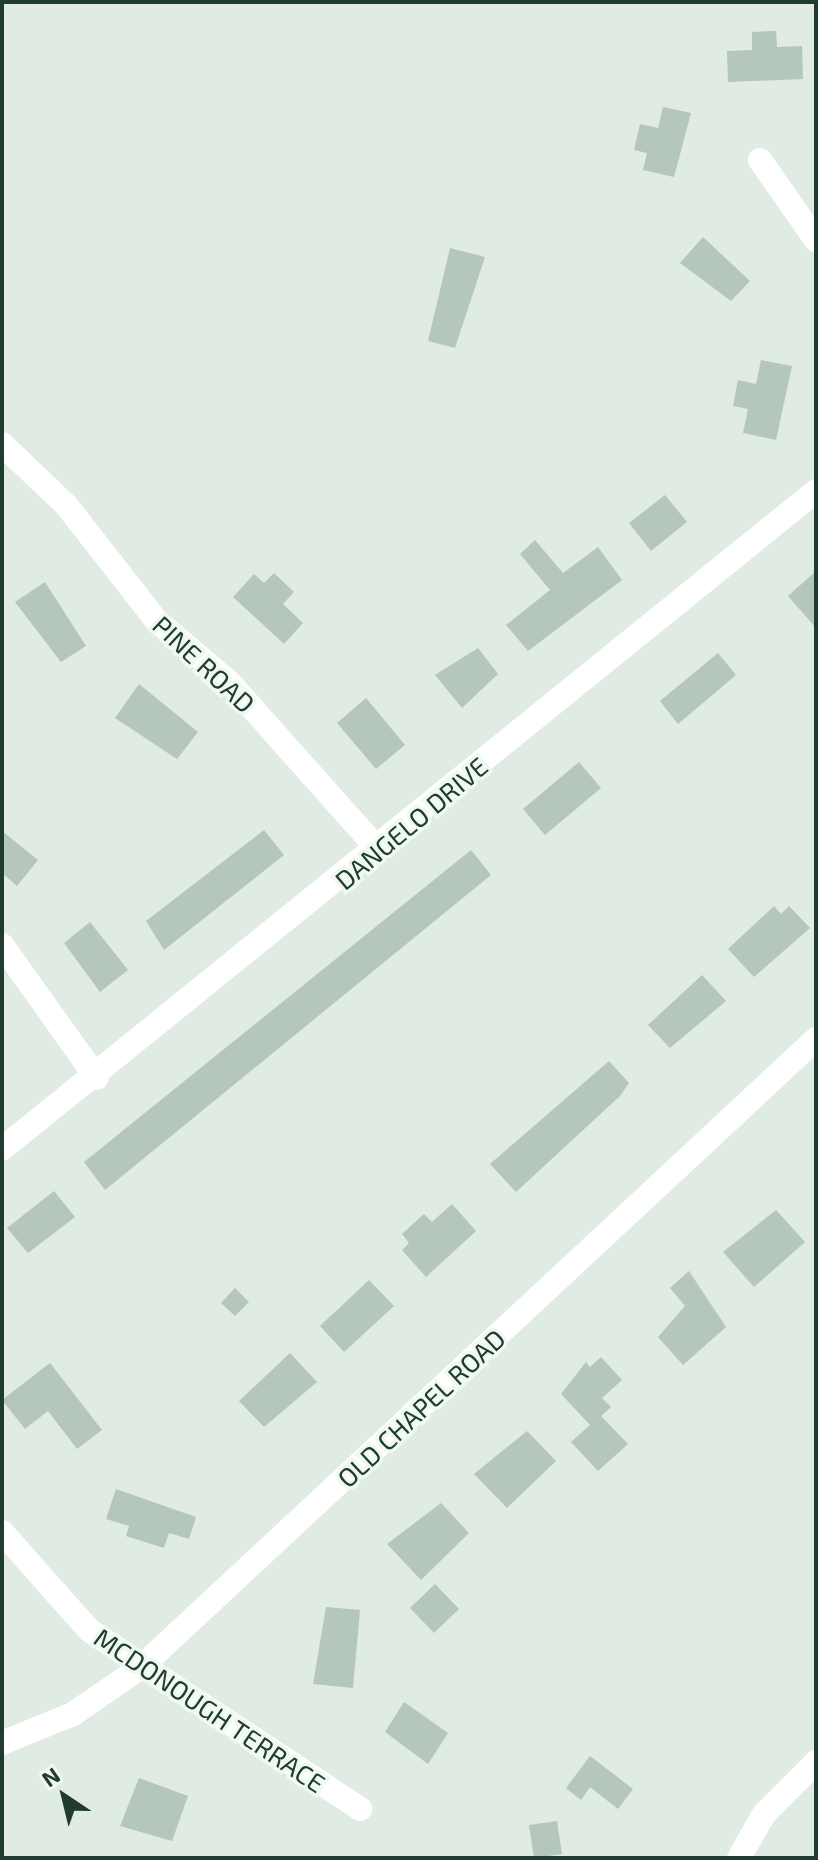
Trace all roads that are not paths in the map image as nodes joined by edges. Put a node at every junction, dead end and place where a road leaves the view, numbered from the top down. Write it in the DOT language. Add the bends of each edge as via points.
graph roads {
  1 [pos="760,160"];
  2 [pos="816,240"];
  3 [pos="2,444"];
  4 [pos="816,491"];
  5 [pos="376,847"];
  6 [pos="2,945"];
  7 [pos="816,1039"];
  8 [pos="97,1078"];
  9 [pos="2,1149"];
  10 [pos="2,1532"];
  11 [pos="140,1668"];
  12 [pos="2,1743"];
  13 [pos="816,1762"];
  14 [pos="360,1809"];
  15 [pos="739,1858"];
  1 -- 2 [label="street"];
  3 -- 5 [label="street, PINE ROAD" via="67,506 157,621 229,682"];
  4 -- 5 [label="street, DANGELO DRIVE"];
  5 -- 8 [label="street, DANGELO DRIVE"];
  6 -- 8 [label="street"];
  7 -- 11 [label="street, OLD CHAPEL ROAD"];
  8 -- 9 [label="street, DANGELO DRIVE"];
  10 -- 11 [label="street, MCDONOUGH TERRACE" via="89,1630"];
  11 -- 12 [label="street, OLD CHAPEL ROAD" via="73,1714"];
  11 -- 14 [label="street, MCDONOUGH TERRACE"];
  13 -- 15 [label="street" via="764,1814"];
}
